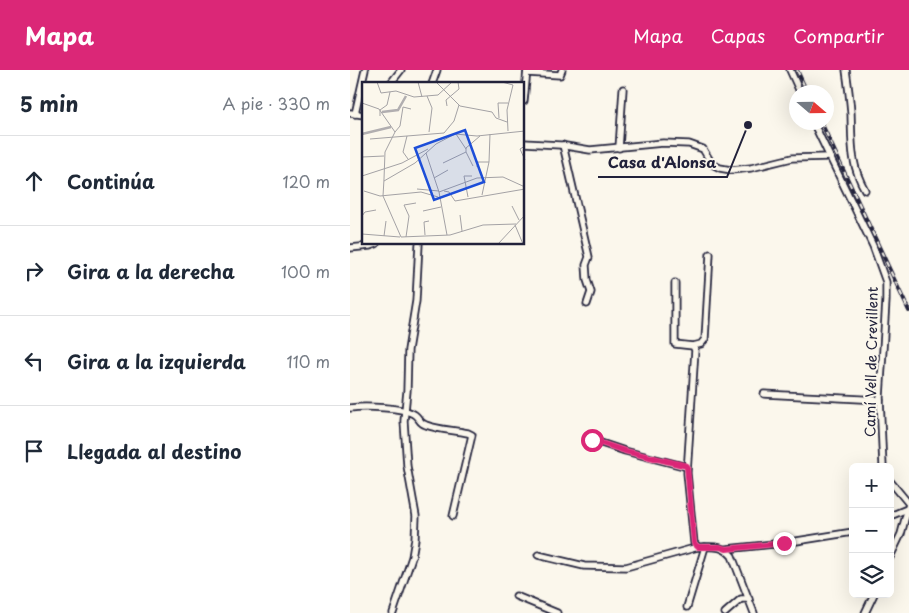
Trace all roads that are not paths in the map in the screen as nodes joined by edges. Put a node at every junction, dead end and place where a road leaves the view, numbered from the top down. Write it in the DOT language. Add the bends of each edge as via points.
graph roads {
  1 [pos="365,70"];
  2 [pos="401,70"];
  3 [pos="562,70"];
  4 [pos="790,70"];
  5 [pos="846,70"];
  6 [pos="527,72"];
  7 [pos="392,82"];
  8 [pos="797,85"];
  9 [pos="623,89"];
  10 [pos="525,91"];
  11 [pos="353,113"];
  12 [pos="817,130"];
  13 [pos="525,143"];
  14 [pos="563,145"];
  15 [pos="619,148"];
  16 [pos="830,157"];
  17 [pos="865,190"];
  18 [pos="373,245"];
  19 [pos="419,245"];
  20 [pos="350,248"];
  21 [pos="710,254"];
  22 [pos="675,283"];
  23 [pos="587,304"];
  24 [pos="693,346"];
  25 [pos="764,394"];
  26 [pos="880,400"];
  27 [pos="350,408"];
  28 [pos="404,411"];
  29 [pos="592,440"];
  30 [pos="883,463"];
  31 [pos="687,466"];
  32 [pos="894,486"];
  33 [pos="908,505"];
  34 [pos="894,514"];
  35 [pos="453,516"];
  36 [pos="849,533"];
  37 [pos="698,547"];
  38 [pos="705,547"];
  39 [pos="726,549"];
  40 [pos="892,553"];
  41 [pos="538,555"];
  42 [pos="516,596"];
  43 [pos="872,598"];
  44 [pos="749,599"];
  45 [pos="687,606"];
  46 [pos="393,613"];
  47 [pos="557,613"];
  48 [pos="725,613"];
  49 [pos="754,613"];
  50 [pos="865,613"];
  1 -- 11 [label="street"];
  2 -- 7 [label="street"];
  3 -- 6 [label="street" via="560,75"];
  4 -- 8 [label="street"];
  5 -- 17 [label="street" via="852,159"];
  6 -- 10 [label="street"];
  9 -- 15 [label="street"];
  12 -- 16 [label="street, Camí Vell de Crevillent"];
  13 -- 14 [label="street"];
  14 -- 15 [label="street" via="590,150"];
  14 -- 23 [label="street" via="590,257 586,265 591,292"];
  15 -- 16 [label="street" via="689,144 703,149 712,164 732,170 792,158"];
  16 -- 26 [label="street, Camí Vell de Crevillent" via="873,246 886,282"];
  18 -- 20 [label="street"];
  19 -- 28 [label="street"];
  21 -- 24 [label="street" via="705,339"];
  22 -- 24 [label="street" via="675,344"];
  24 -- 31 [label="street"];
  25 -- 26 [label="street"];
  26 -- 30 [label="street, Camí Vell de Crevillent"];
  27 -- 28 [label="street" via="362,406"];
  28 -- 35 [label="street" via="428,426 472,435"];
  28 -- 46 [label="street" via="404,444 416,516 415,539 412,558"];
  29 -- 31 [label="street"];
  31 -- 37 [label="street" via="694,543"];
  32 -- 33 [label="street"];
  33 -- 34 [label="street"];
  33 -- 40 [label="street" via="901,534"];
  36 -- 39 [label="street"];
  37 -- 38 [label="street"];
  37 -- 41 [label="street" via="626,567 584,566"];
  38 -- 39 [label="street"];
  38 -- 45 [label="street"];
  39 -- 44 [label="street" via="732,556"];
  42 -- 47 [label="street"];
  43 -- 50 [label="street"];
  44 -- 48 [label="street" via="741,599"];
  44 -- 49 [label="street"];
}
